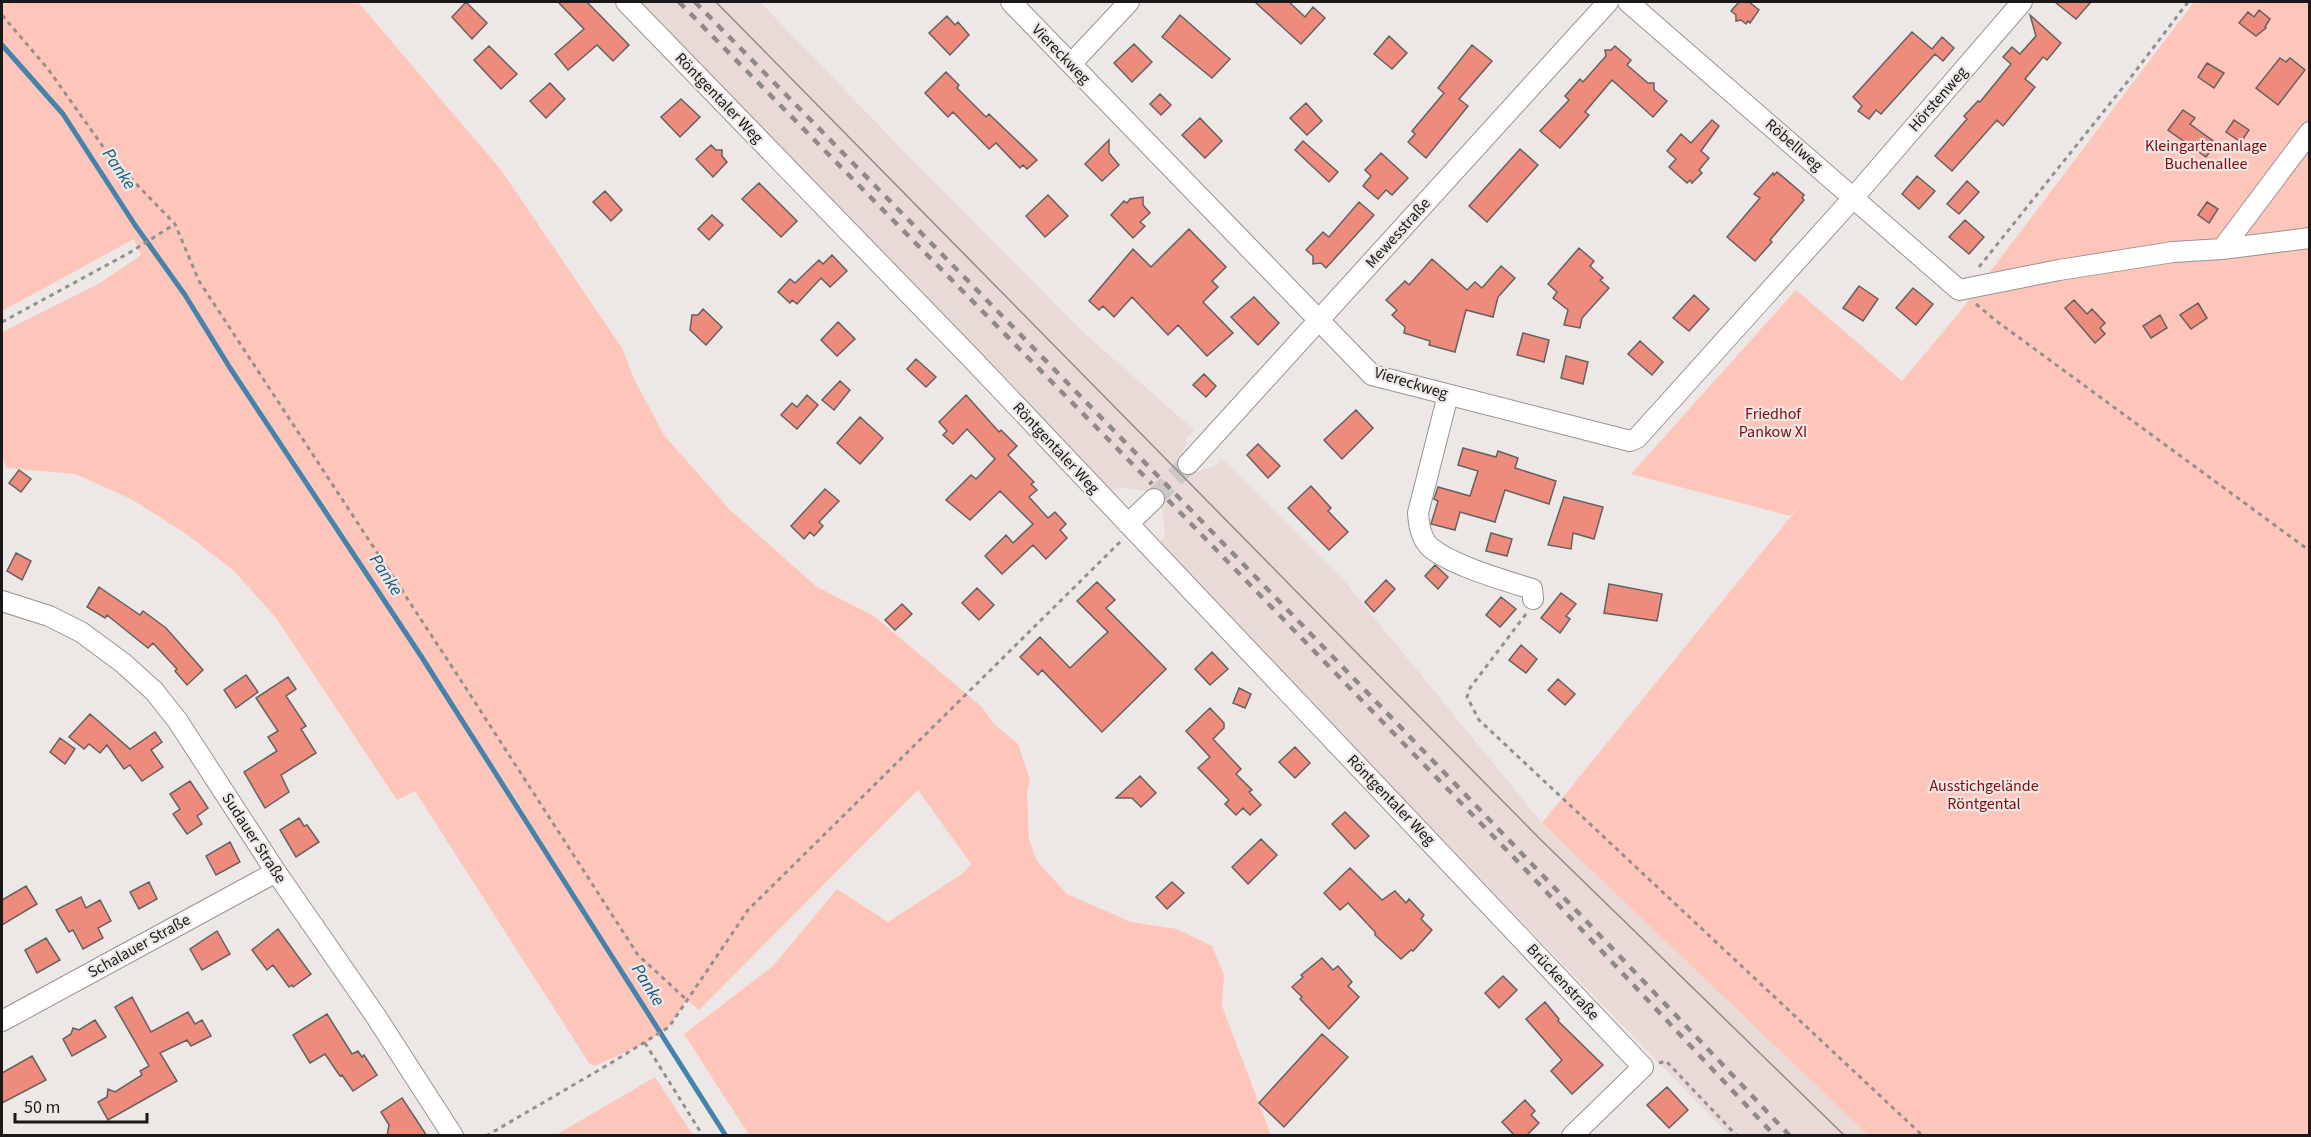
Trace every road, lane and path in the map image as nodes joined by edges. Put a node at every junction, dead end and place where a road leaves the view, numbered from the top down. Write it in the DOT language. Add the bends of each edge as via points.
graph roads {
  1 [pos="627,2"];
  2 [pos="1011,2"];
  3 [pos="1129,2"];
  4 [pos="1608,2"];
  5 [pos="1628,2"];
  6 [pos="2022,2"];
  7 [pos="2188,2"];
  8 [pos="2,15"];
  9 [pos="1071,64"];
  10 [pos="2310,132"];
  11 [pos="1854,197"];
  12 [pos="175,224"];
  13 [pos="2310,238"];
  14 [pos="2222,249"];
  15 [pos="1959,290"];
  16 [pos="1319,320"];
  17 [pos="2,322"];
  18 [pos="1448,395"];
  19 [pos="1188,464"];
  20 [pos="1154,499"];
  21 [pos="1128,524"];
  22 [pos="2310,551"];
  23 [pos="1533,598"];
  24 [pos="2,601"];
  25 [pos="276,872"];
  26 [pos="1484,896"];
  27 [pos="687,1000"];
  28 [pos="2,1021"];
  29 [pos="645,1043"];
  30 [pos="1643,1066"];
  31 [pos="453,1136"];
  32 [pos="486,1136"];
  33 [pos="703,1136"];
  34 [pos="1572,1136"];
  35 [pos="1737,1136"];
  36 [pos="1923,1136"];
  1 -- 21 [label="street, Röntgentaler Weg"];
  2 -- 9 [label="street, Viereckweg"];
  3 -- 9 [label="street"];
  4 -- 16 [label="street, Mewesstraße"];
  5 -- 11 [label="street, Röbellweg"];
  6 -- 11 [label="street, Hörstenweg"];
  7 -- 15 [label="path"];
  8 -- 12 [label="path" via="48,69 111,158"];
  9 -- 16 [label="street, Viereckweg"];
  10 -- 14 [label="street"];
  11 -- 15 [label="street, Röbellweg"];
  11 -- 18 [label="street, Viereckweg" via="1637,438 1623,441"];
  12 -- 17 [label="path" via="129,254"];
  12 -- 27 [label="path" via="199,281 638,955"];
  13 -- 14 [label="street"];
  14 -- 15 [label="street" via="2059,270"];
  15 -- 22 [label="path"];
  16 -- 18 [label="street, Viereckweg" via="1372,375"];
  16 -- 19 [label="street, Mewesstraße"];
  18 -- 23 [label="street" via="1418,513 1419,530 1430,547 1453,560 1532,589"];
  20 -- 21 [label="street"];
  21 -- 26 [label="street, Röntgentaler Weg"];
  21 -- 27 [label="path" via="1122,540 748,910"];
  23 -- 36 [label="path" via="1525,616 1470,688 1467,697 1479,720"];
  24 -- 25 [label="street, Sudauer Straße" via="49,616 81,632 154,691"];
  25 -- 28 [label="street, Schalauer Straße"];
  25 -- 31 [label="street, Sudauer Straße"];
  26 -- 30 [label="street, Brückenstraße"];
  27 -- 29 [label="path" via="669,1027"];
  29 -- 32 [label="path"];
  29 -- 33 [label="path"];
  30 -- 34 [label="street"];
  30 -- 35 [label="path" via="1666,1062"];
}
